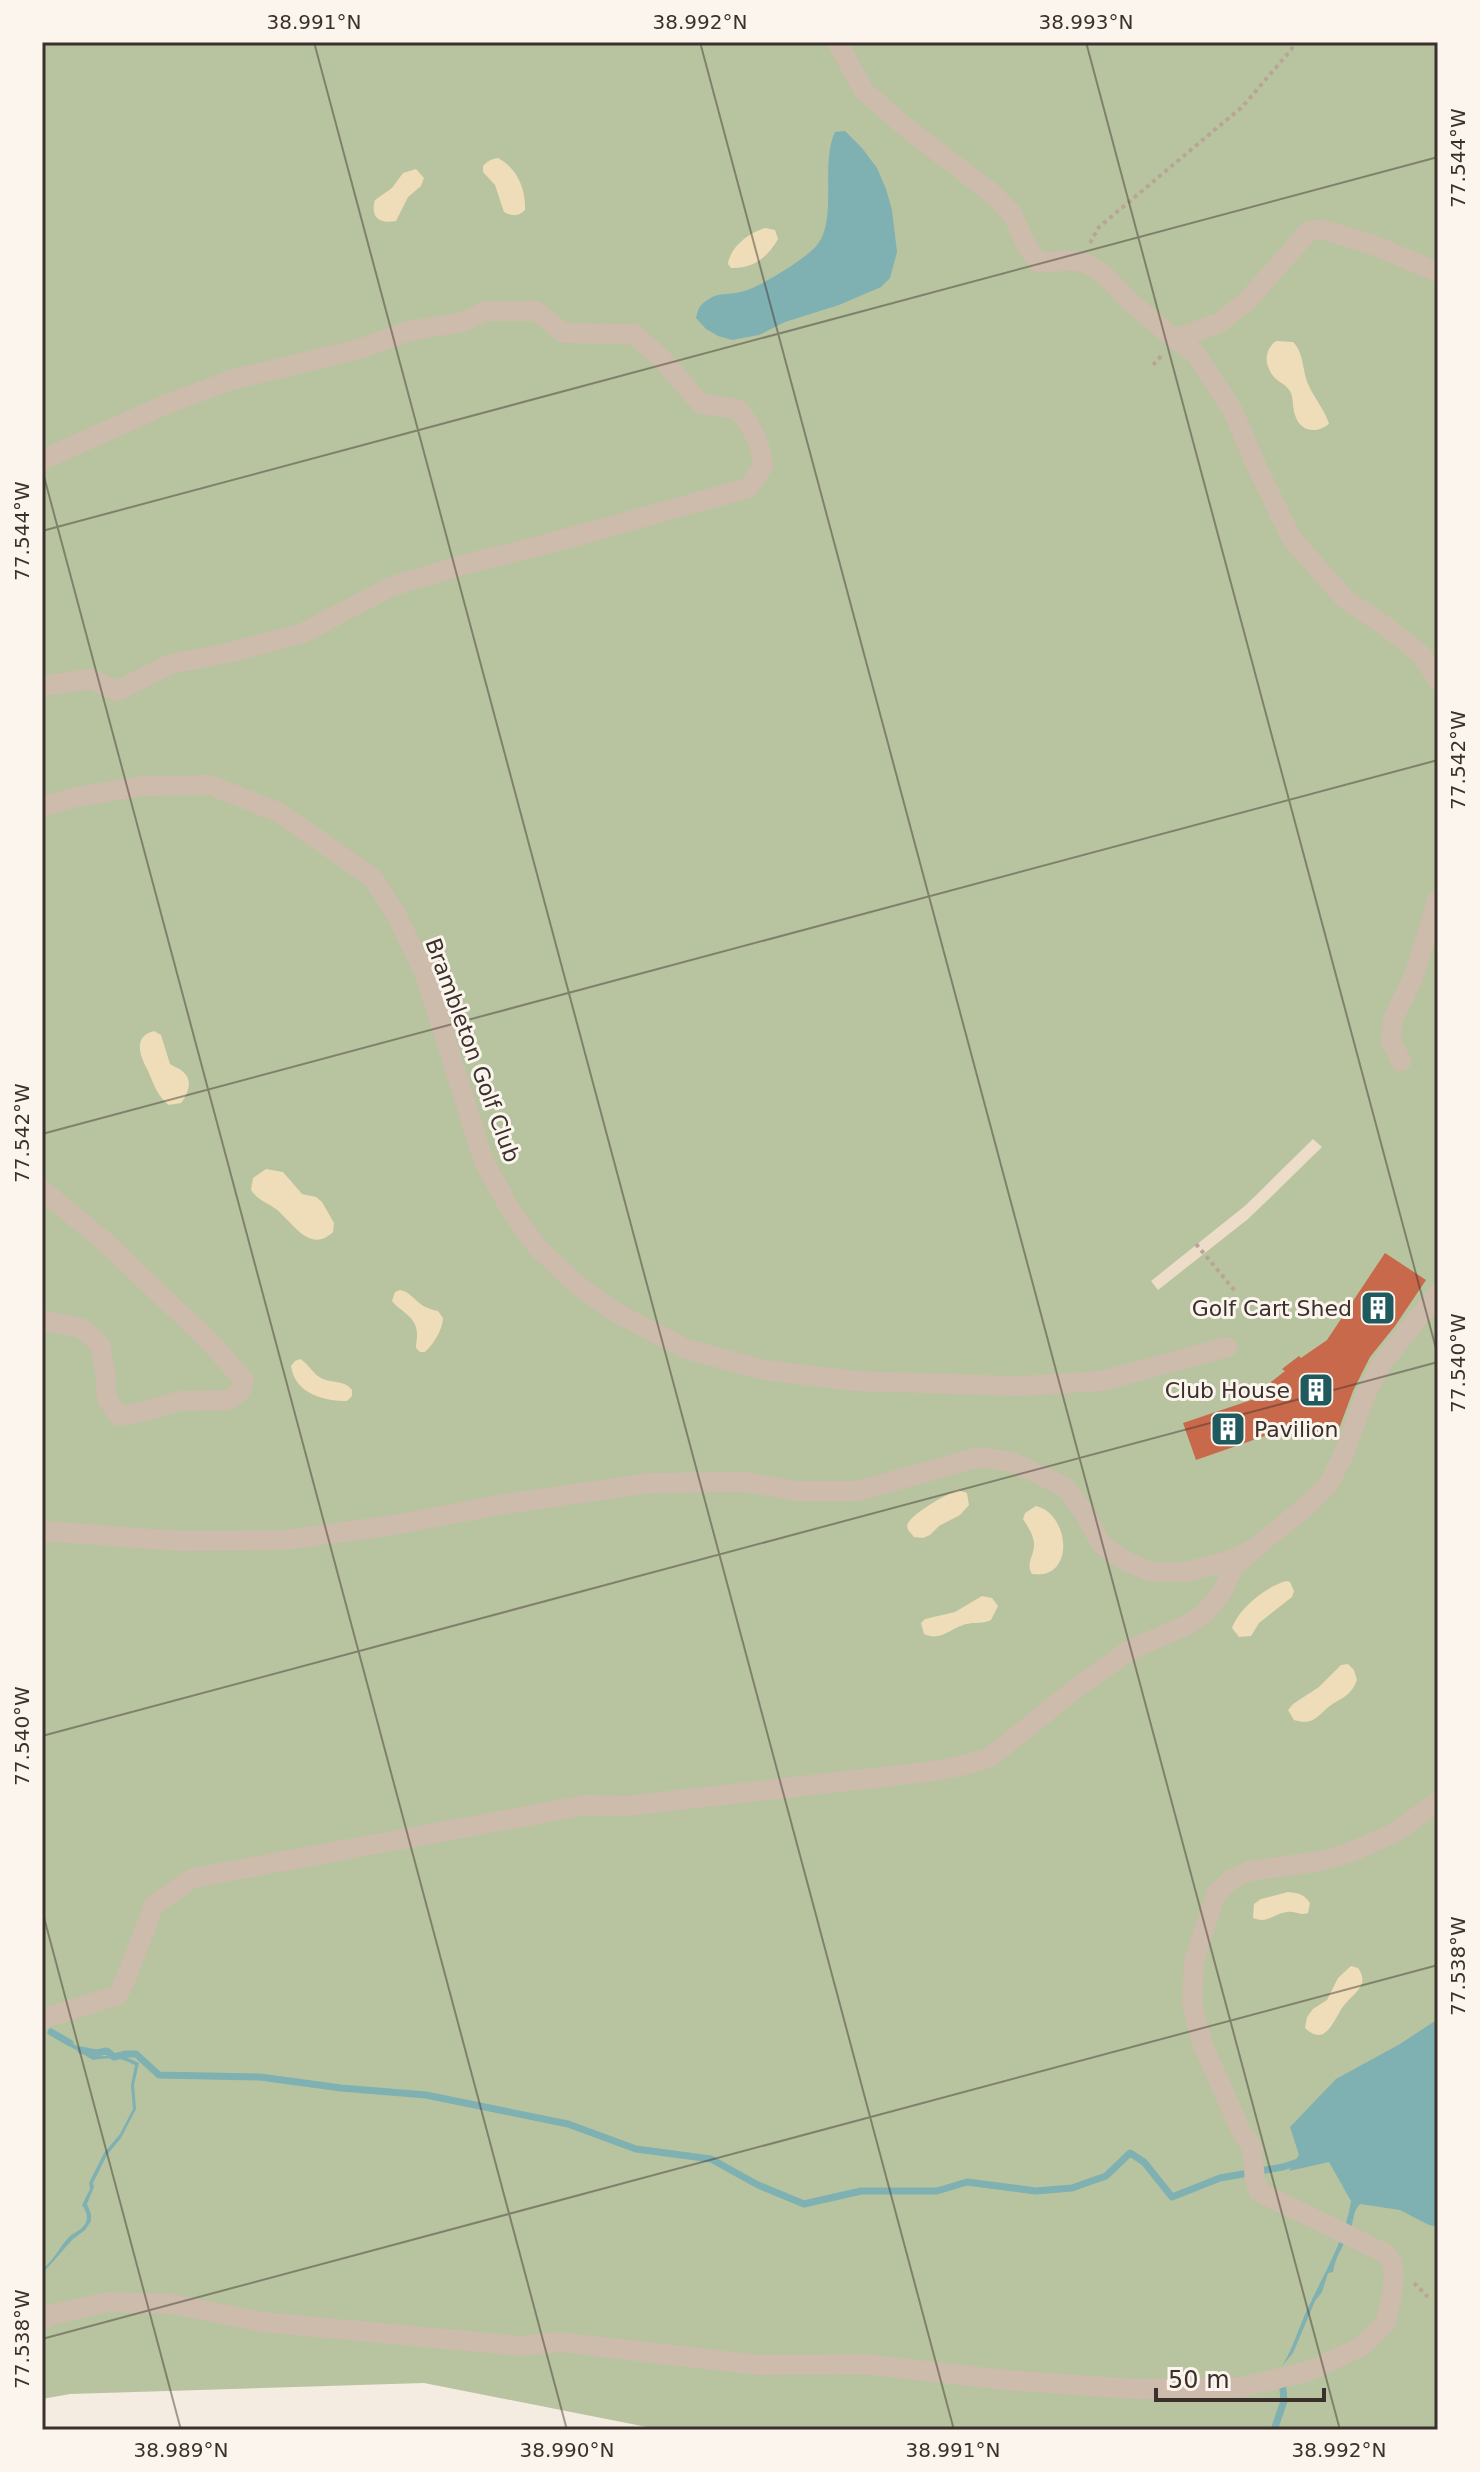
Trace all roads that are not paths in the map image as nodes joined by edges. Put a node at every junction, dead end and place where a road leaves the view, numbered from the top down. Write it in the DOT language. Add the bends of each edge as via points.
graph roads {
  1 [pos="837,42"];
  2 [pos="1438,272"];
  3 [pos="1175,339"];
  4 [pos="42,460"];
  5 [pos="1438,680"];
  6 [pos="42,686"];
  7 [pos="42,807"];
  8 [pos="1438,899"];
  9 [pos="1401,1061"];
  10 [pos="42,1190"];
  11 [pos="1434,1307"];
  12 [pos="42,1320"];
  13 [pos="1227,1347"];
  14 [pos="42,1531"];
  15 [pos="1254,1549"];
  16 [pos="1438,1802"];
  17 [pos="42,2019"];
  18 [pos="42,2321"];
  1 -- 3 [label="lane" via="864,91 1012,214 1038,262 1067,259 1101,271"];
  2 -- 3 [label="lane" via="1373,245 1321,229 1309,231 1246,302 1219,323"];
  3 -- 5 [label="lane" via="1195,353 1233,411 1292,539 1346,600 1422,655"];
  4 -- 6 [label="lane" via="231,380 359,349 409,331 464,322 485,311 536,311 564,333 634,334 701,404 738,409 760,445 763,466 748,488 390,587 303,633 171,664 117,691 90,679"];
  7 -- 13 [label="lane, Brambleton Golf Club" via="143,786 210,785 278,812 373,878 425,974 484,1162 510,1209 537,1247 576,1284 615,1312 686,1349 765,1370 854,1381 1022,1386 1102,1381"];
  8 -- 9 [label="lane" via="1413,978 1393,1019 1391,1041"];
  10 -- 12 [label="lane" via="210,1342 244,1380 241,1390 229,1400 179,1401 119,1416 107,1399 100,1344 81,1328"];
  11 -- 15 [label="lane" via="1382,1363 1329,1484"];
  14 -- 15 [label="lane" via="181,1541 285,1540 650,1483 745,1482 797,1491 858,1491 979,1457 1012,1462 1065,1487 1101,1544 1152,1572 1186,1572"];
  15 -- 17 [label="lane" via="1234,1566 1204,1614 1130,1650 989,1758 926,1772 626,1806 586,1805 193,1878 154,1905 118,1995"];
  16 -- 18 [label="lane" via="1392,1834 1351,1852 1231,1879 1216,1894 1194,1961 1192,2004 1202,2043 1254,2155 1259,2192 1385,2253 1392,2262 1386,2322 1361,2347 1300,2374 1243,2387 1136,2389 864,2364 758,2365 559,2342 521,2346 262,2322 173,2304 107,2302"];
}
